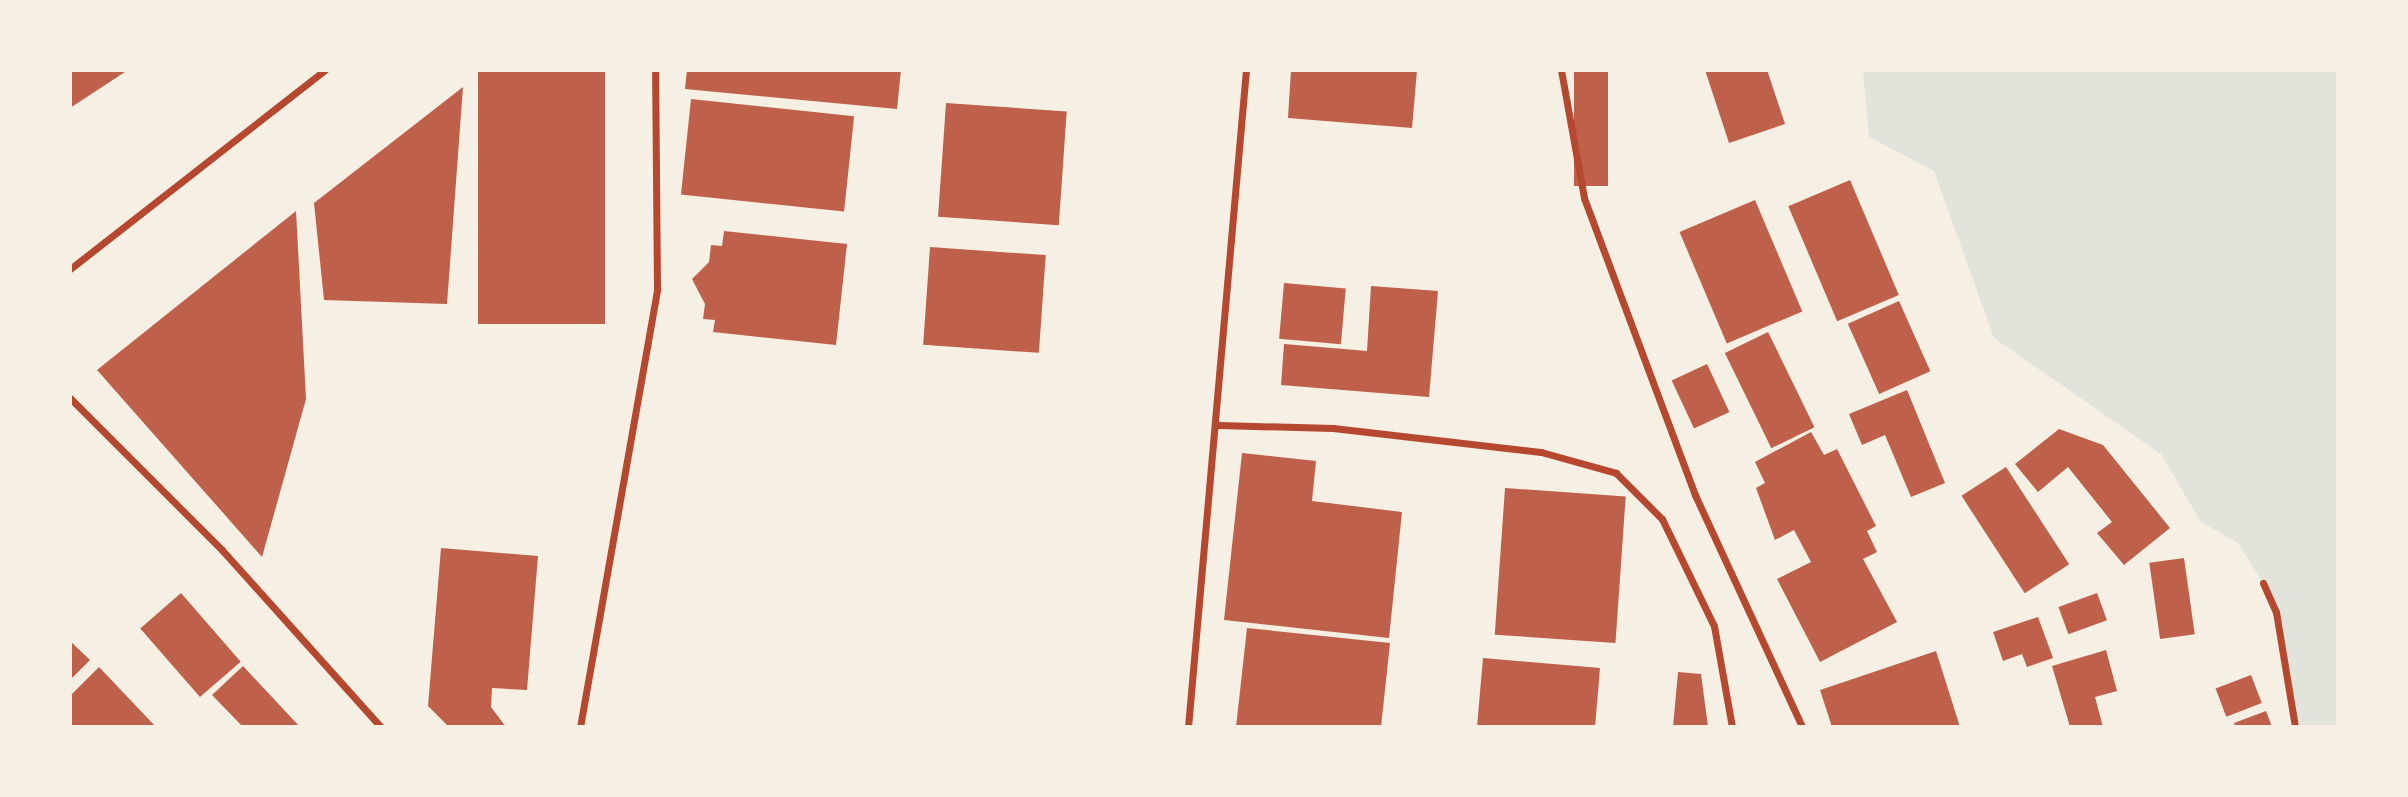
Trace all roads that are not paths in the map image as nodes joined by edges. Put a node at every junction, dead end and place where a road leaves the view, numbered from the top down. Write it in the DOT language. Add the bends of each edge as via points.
graph roads {
  1 [pos="325,70"];
  2 [pos="655,70"];
  3 [pos="1246,70"];
  4 [pos="1561,70"];
  5 [pos="70,269"];
  6 [pos="70,398"];
  7 [pos="1218,425"];
  8 [pos="2263,583"];
  9 [pos="381,727"];
  10 [pos="580,727"];
  11 [pos="1188,727"];
  12 [pos="1732,727"];
  13 [pos="1802,727"];
  14 [pos="2295,727"];
  1 -- 5 [label="street"];
  2 -- 10 [label="street" via="657,289"];
  3 -- 7 [label="street"];
  4 -- 13 [label="street" via="1584,198 1695,495"];
  6 -- 9 [label="street" via="222,550"];
  7 -- 11 [label="street"];
  7 -- 12 [label="street" via="1333,428 1541,452 1616,473 1662,519 1714,626"];
  8 -- 14 [label="street" via="2276,612"];
}
